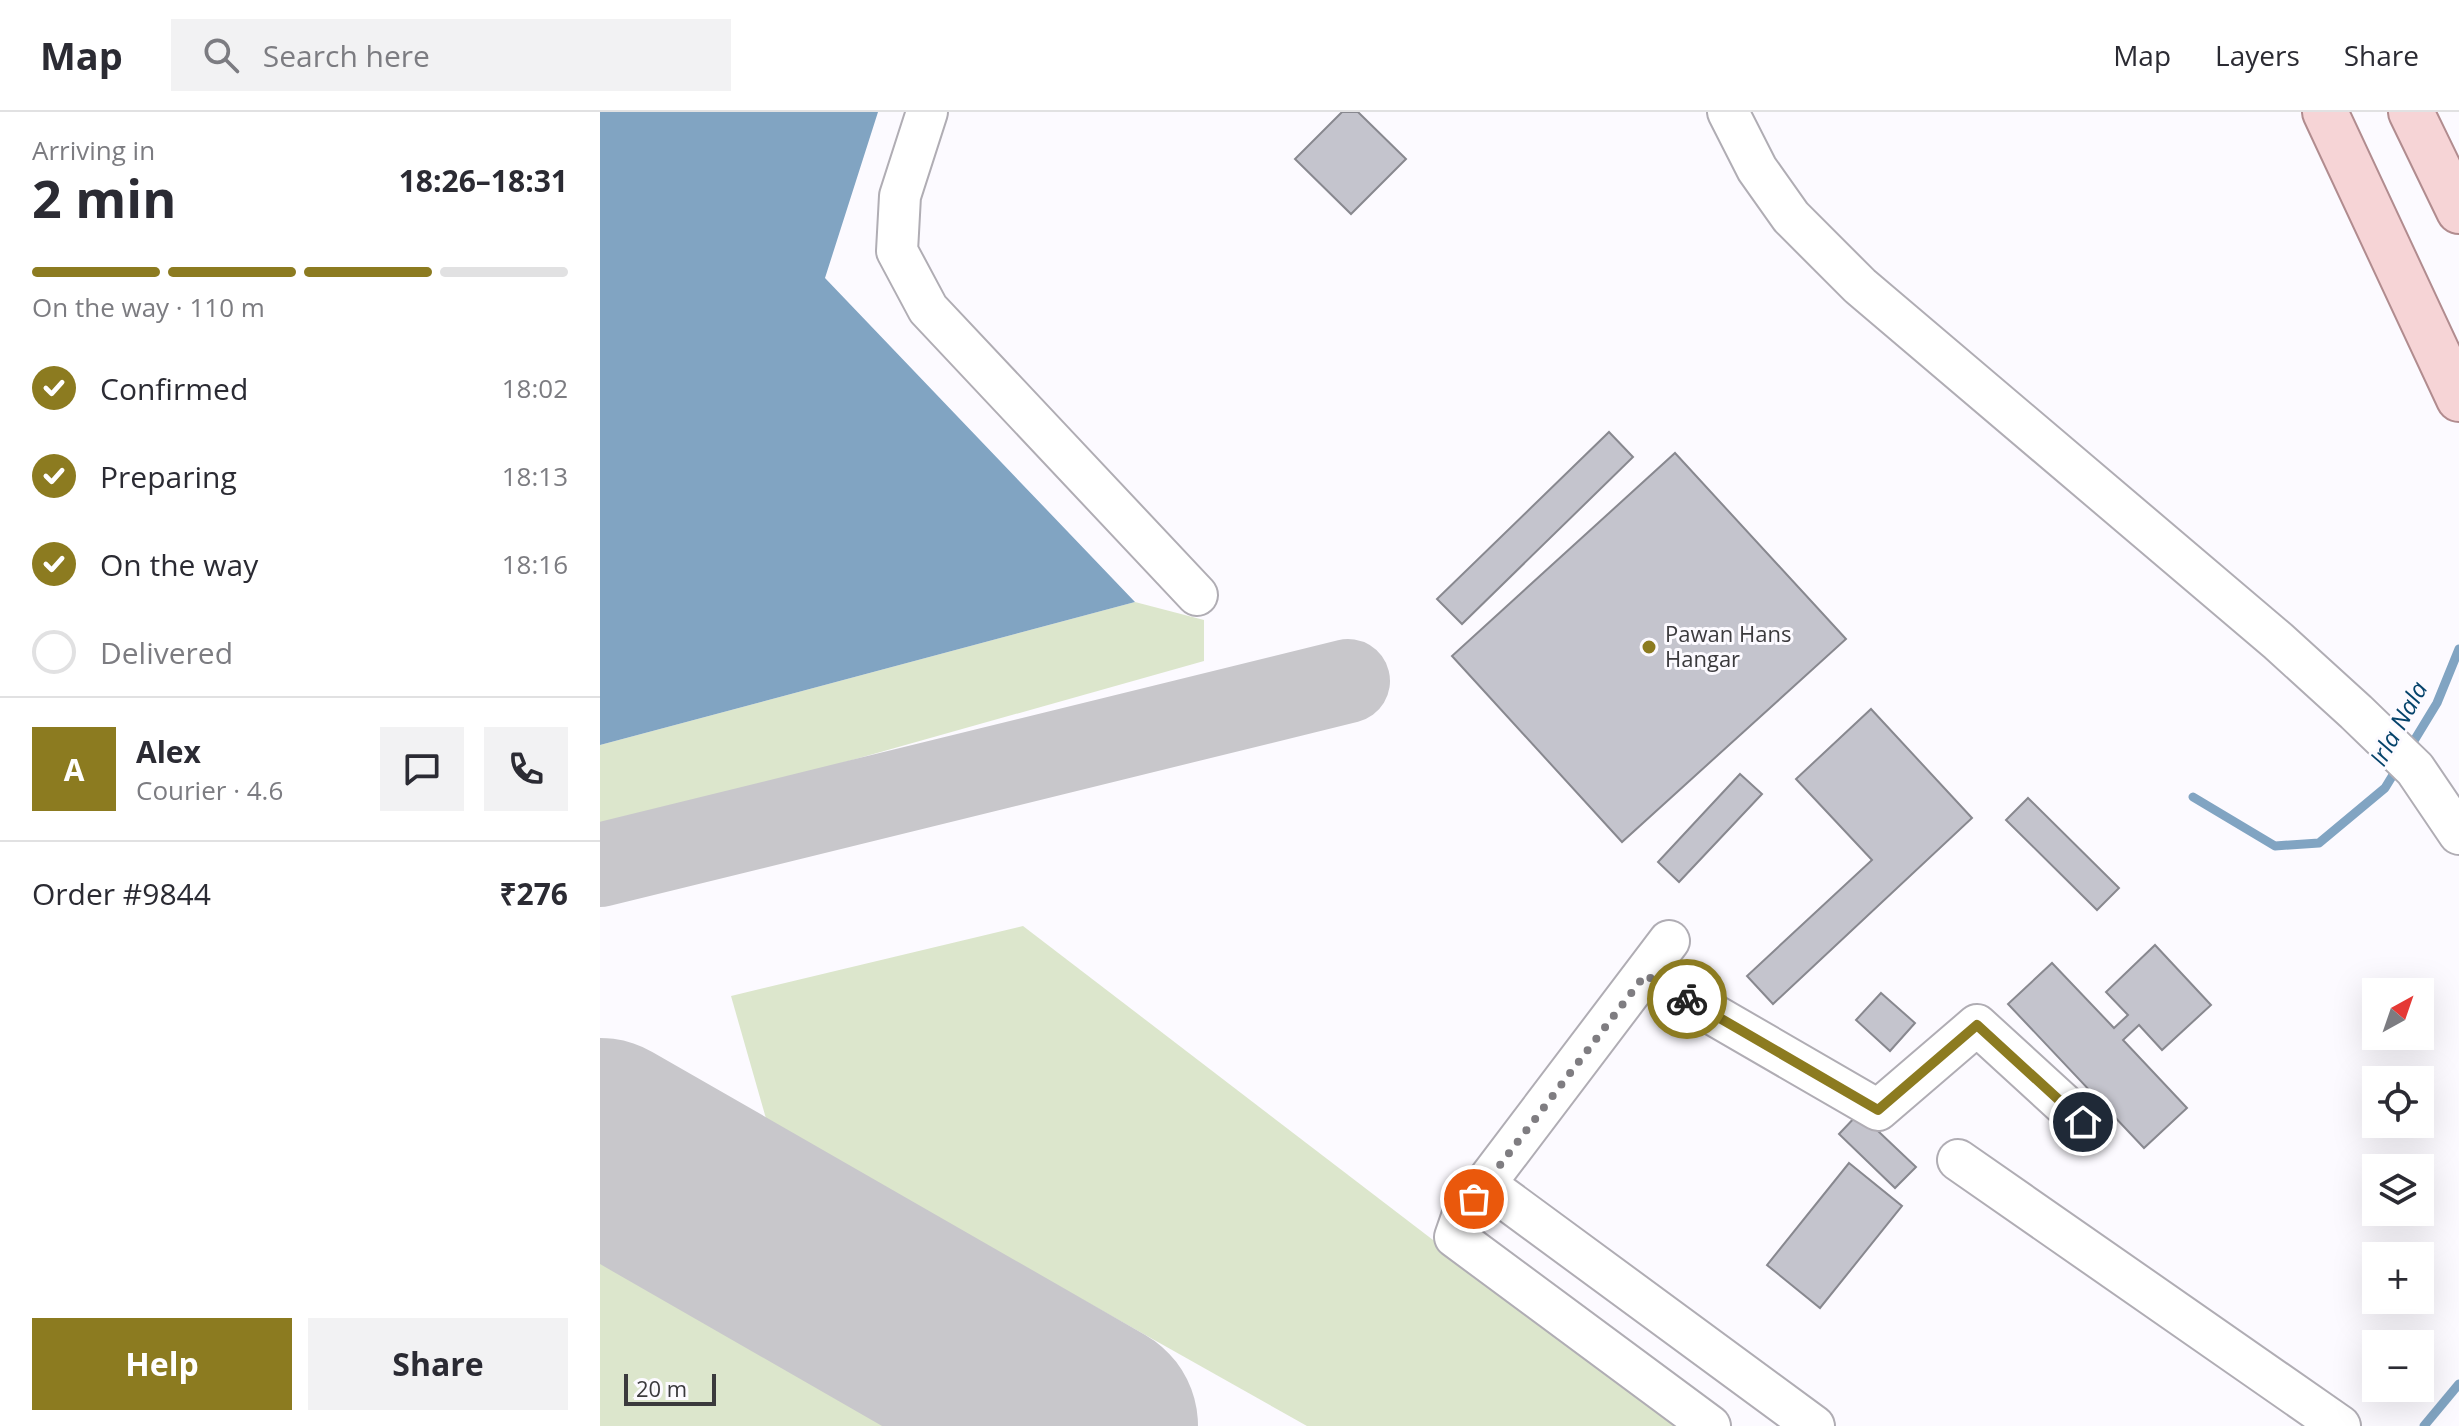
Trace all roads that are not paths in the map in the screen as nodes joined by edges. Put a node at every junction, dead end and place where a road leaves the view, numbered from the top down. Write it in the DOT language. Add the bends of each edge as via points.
graph roads {
  1 [pos="927,112"];
  2 [pos="1728,112"];
  3 [pos="2325,112"];
  4 [pos="2411,112"];
  5 [pos="2459,211"];
  6 [pos="2459,399"];
  7 [pos="1197,595"];
  8 [pos="2459,834"];
  9 [pos="1669,941"];
  10 [pos="1645,975"];
  11 [pos="2083,1122"];
  12 [pos="1958,1160"];
  13 [pos="1485,1184"];
  14 [pos="1710,1426"];
  15 [pos="1814,1426"];
  16 [pos="2340,1426"];
  1 -- 7 [label="street" via="900,196 897,251 928,309"];
  2 -- 8 [label="street" via="1757,169 1791,217 1860,286 2356,712 2402,758"];
  3 -- 6 [label="main road"];
  4 -- 5 [label="main road"];
  9 -- 10 [label="street"];
  10 -- 11 [label="street" via="1878,1110 1977,1025"];
  10 -- 13 [label="street"];
  12 -- 16 [label="street"];
  13 -- 14 [label="street" via="1463,1214 1455,1237"];
  13 -- 15 [label="street"];
}
